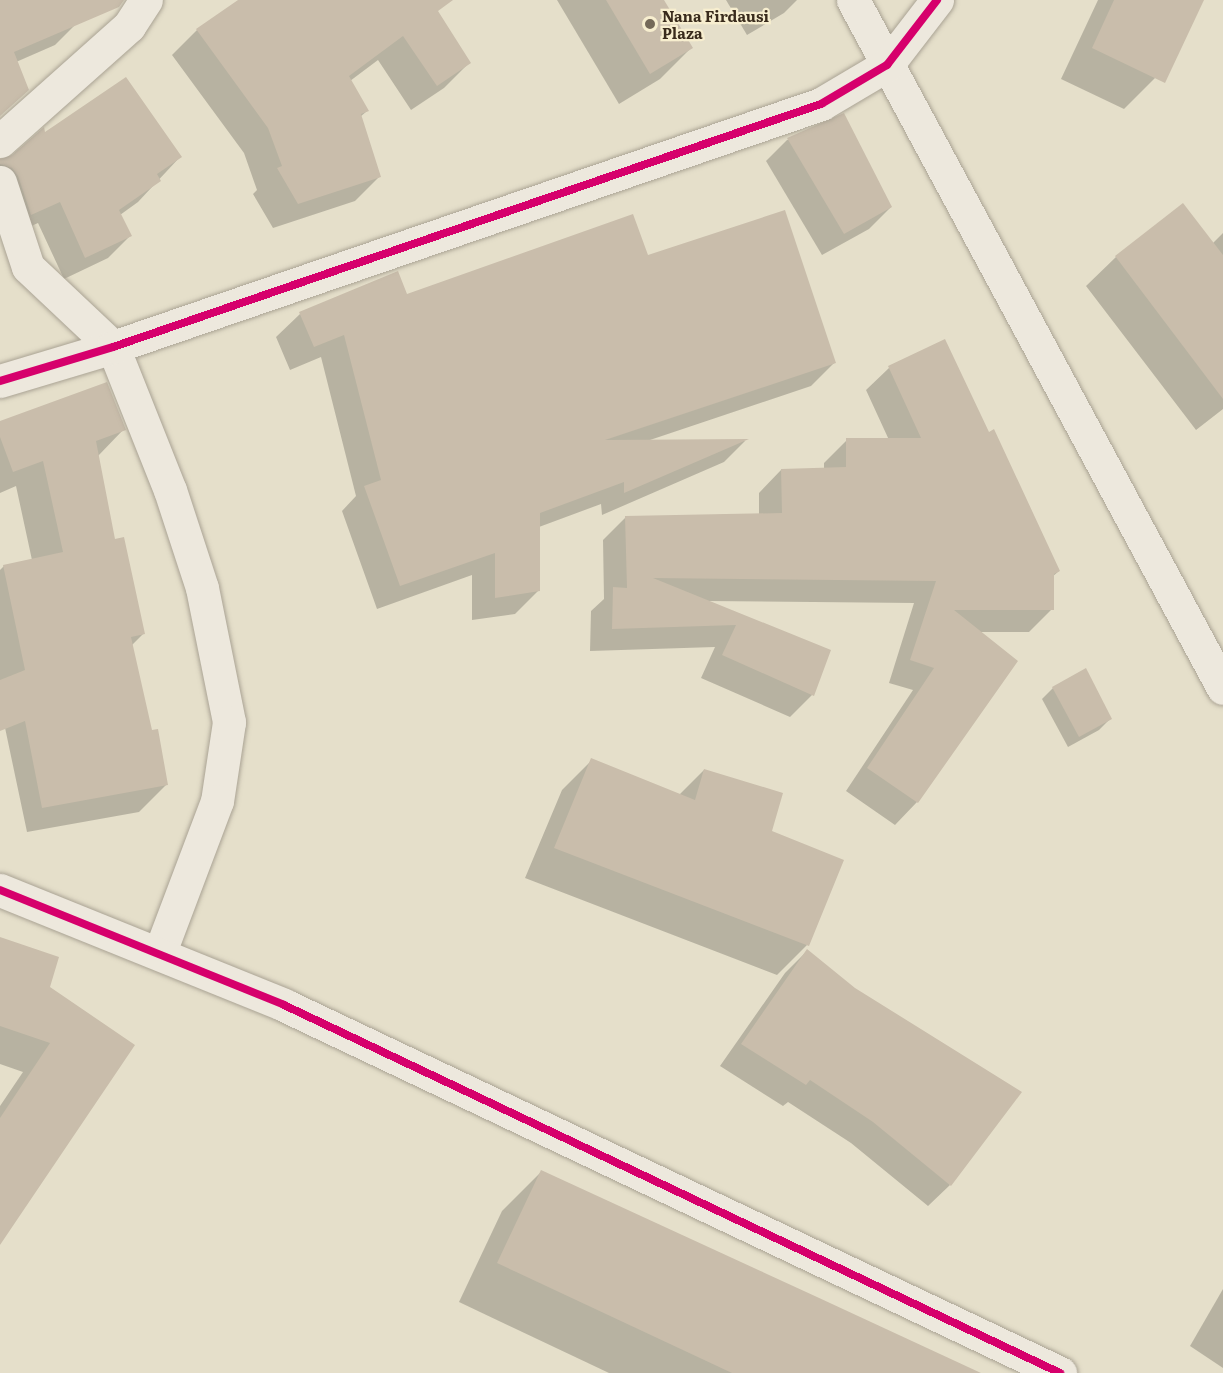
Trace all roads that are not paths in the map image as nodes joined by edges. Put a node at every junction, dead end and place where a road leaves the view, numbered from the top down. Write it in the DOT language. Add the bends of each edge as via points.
graph roads {
  1 [pos="146,0"];
  2 [pos="853,0"];
  3 [pos="937,0"];
  4 [pos="887,65"];
  5 [pos="0,141"];
  6 [pos="0,182"];
  7 [pos="112,347"];
  8 [pos="0,381"];
  9 [pos="1223,688"];
  10 [pos="0,890"];
  11 [pos="160,952"];
  12 [pos="1060,1373"];
  1 -- 5 [label="street" via="129,26"];
  2 -- 4 [label="street"];
  3 -- 4 [label="street"];
  4 -- 7 [label="street" via="821,104"];
  4 -- 9 [label="street"];
  6 -- 7 [label="street" via="27,267"];
  7 -- 8 [label="street"];
  7 -- 11 [label="street" via="170,490 202,588 229,722 217,801"];
  10 -- 11 [label="street"];
  11 -- 12 [label="street" via="285,1005"];
}
